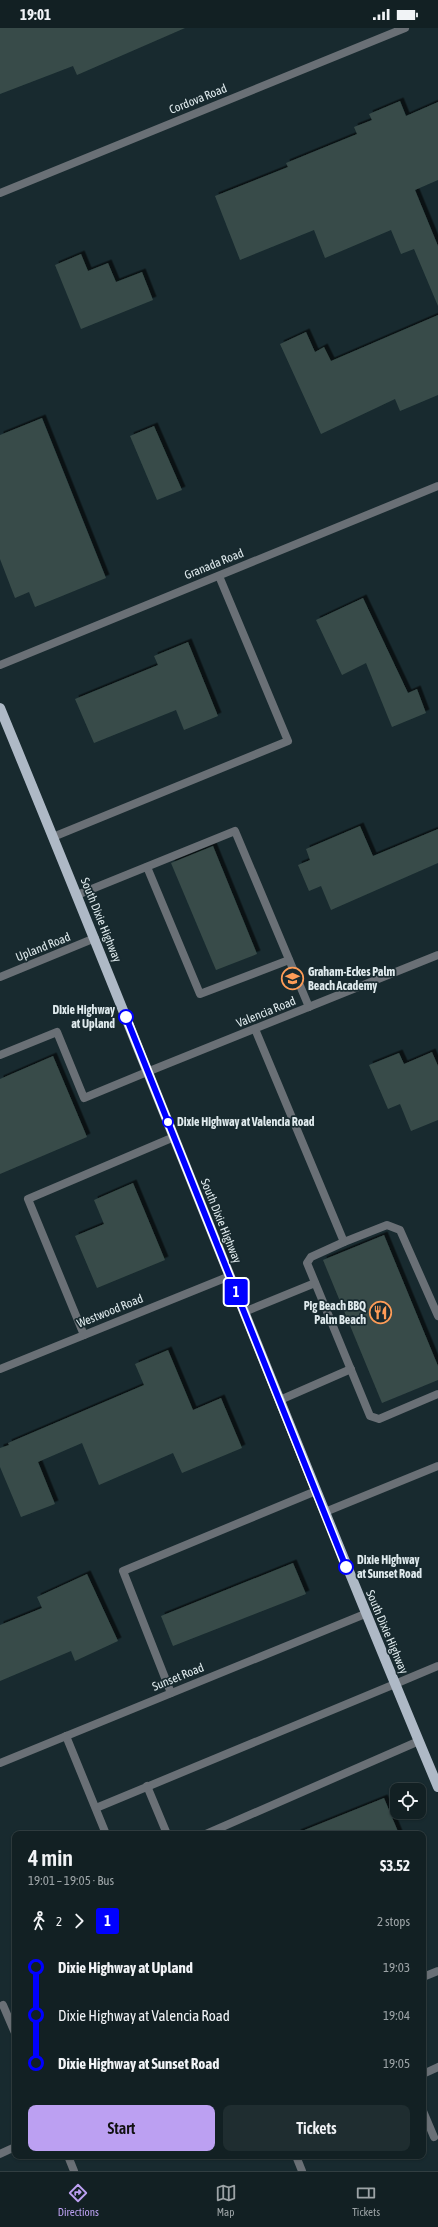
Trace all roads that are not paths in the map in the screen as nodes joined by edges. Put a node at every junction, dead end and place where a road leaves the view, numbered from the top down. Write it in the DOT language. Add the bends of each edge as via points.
graph roads {
  1 [pos="405,28"];
  2 [pos="0,193"];
  3 [pos="438,486"];
  4 [pos="219,576"];
  5 [pos="0,666"];
  6 [pos="0,708"];
  7 [pos="53,836"];
  8 [pos="147,867"];
  9 [pos="77,895"];
  10 [pos="95,938"];
  11 [pos="438,955"];
  12 [pos="289,960"];
  13 [pos="0,977"];
  14 [pos="309,1008"];
  15 [pos="255,1029"];
  16 [pos="0,1055"];
  17 [pos="147,1072"];
  18 [pos="174,1138"];
  19 [pos="344,1242"];
  20 [pos="230,1276"];
  21 [pos="315,1283"];
  22 [pos="244,1312"];
  23 [pos="438,1316"];
  24 [pos="84,1335"];
  25 [pos="0,1369"];
  26 [pos="350,1369"];
  27 [pos="438,1394"];
  28 [pos="280,1400"];
  29 [pos="438,1466"];
  30 [pos="316,1491"];
  31 [pos="325,1512"];
  32 [pos="365,1614"];
  33 [pos="438,1666"];
  34 [pos="395,1684"];
  35 [pos="171,1693"];
  36 [pos="66,1736"];
  37 [pos="419,1741"];
  38 [pos="0,1763"];
  39 [pos="147,1786"];
  40 [pos="438,1787"];
  41 [pos="96,1808"];
  42 [pos="105,1831"];
  43 [pos="166,1831"];
  44 [pos="213,1831"];
  45 [pos="438,1970"];
  46 [pos="426,1976"];
  47 [pos="3,2005"];
  48 [pos="12,2025"];
  49 [pos="438,2067"];
  50 [pos="426,2073"];
  51 [pos="426,2126"];
  52 [pos="434,2137"];
  53 [pos="12,2148"];
  54 [pos="0,2154"];
  55 [pos="69,2159"];
  56 [pos="297,2159"];
  57 [pos="74,2171"];
  58 [pos="302,2171"];
  1 -- 2 [label="street, Cordova Road"];
  3 -- 4 [label="street, Granada Road"];
  4 -- 5 [label="street, Granada Road"];
  4 -- 7 [label="street" via="288,741"];
  6 -- 7 [label="main road, South Dixie Highway"];
  7 -- 9 [label="main road, South Dixie Highway"];
  8 -- 9 [label="street"];
  8 -- 12 [label="street" via="200,994"];
  8 -- 12 [label="street" via="235,831"];
  9 -- 10 [label="main road, South Dixie Highway"];
  10 -- 13 [label="street, Upland Road"];
  10 -- 17 [label="main road, South Dixie Highway"];
  11 -- 14 [label="street, Valencia Road"];
  12 -- 14 [label="street"];
  14 -- 15 [label="street, Valencia Road"];
  15 -- 17 [label="street, Valencia Road"];
  15 -- 19 [label="street"];
  16 -- 17 [label="street, Valencia Road" via="57,1032 84,1098"];
  17 -- 18 [label="main road, South Dixie Highway"];
  18 -- 20 [label="main road, South Dixie Highway"];
  18 -- 24 [label="street" via="28,1199"];
  19 -- 21 [label="street" via="311,1257 307,1264"];
  19 -- 23 [label="street" via="387,1225 400,1230"];
  20 -- 22 [label="main road, South Dixie Highway"];
  20 -- 24 [label="street, Westwood Road"];
  21 -- 22 [label="street"];
  21 -- 26 [label="street"];
  22 -- 28 [label="main road, South Dixie Highway"];
  24 -- 25 [label="street, Westwood Road"];
  26 -- 27 [label="street" via="370,1416 374,1418 379,1419"];
  26 -- 28 [label="street"];
  28 -- 30 [label="main road, South Dixie Highway"];
  29 -- 31 [label="street"];
  30 -- 31 [label="main road, South Dixie Highway"];
  30 -- 35 [label="street" via="123,1571"];
  31 -- 32 [label="main road, South Dixie Highway"];
  32 -- 34 [label="main road, South Dixie Highway"];
  32 -- 35 [label="street, Sunset Road"];
  33 -- 34 [label="street"];
  34 -- 37 [label="main road, South Dixie Highway"];
  34 -- 39 [label="street"];
  35 -- 36 [label="street, Sunset Road"];
  36 -- 38 [label="street, Sunset Road"];
  36 -- 41 [label="street"];
  37 -- 40 [label="main road, South Dixie Highway"];
  37 -- 44 [label="street"];
  39 -- 41 [label="street"];
  39 -- 43 [label="street"];
  41 -- 42 [label="street"];
  45 -- 46 [label="street"];
  47 -- 48 [label="street"];
  49 -- 50 [label="street"];
  51 -- 52 [label="street"];
  53 -- 54 [label="street"];
  55 -- 57 [label="street"];
  56 -- 58 [label="street"];
}
